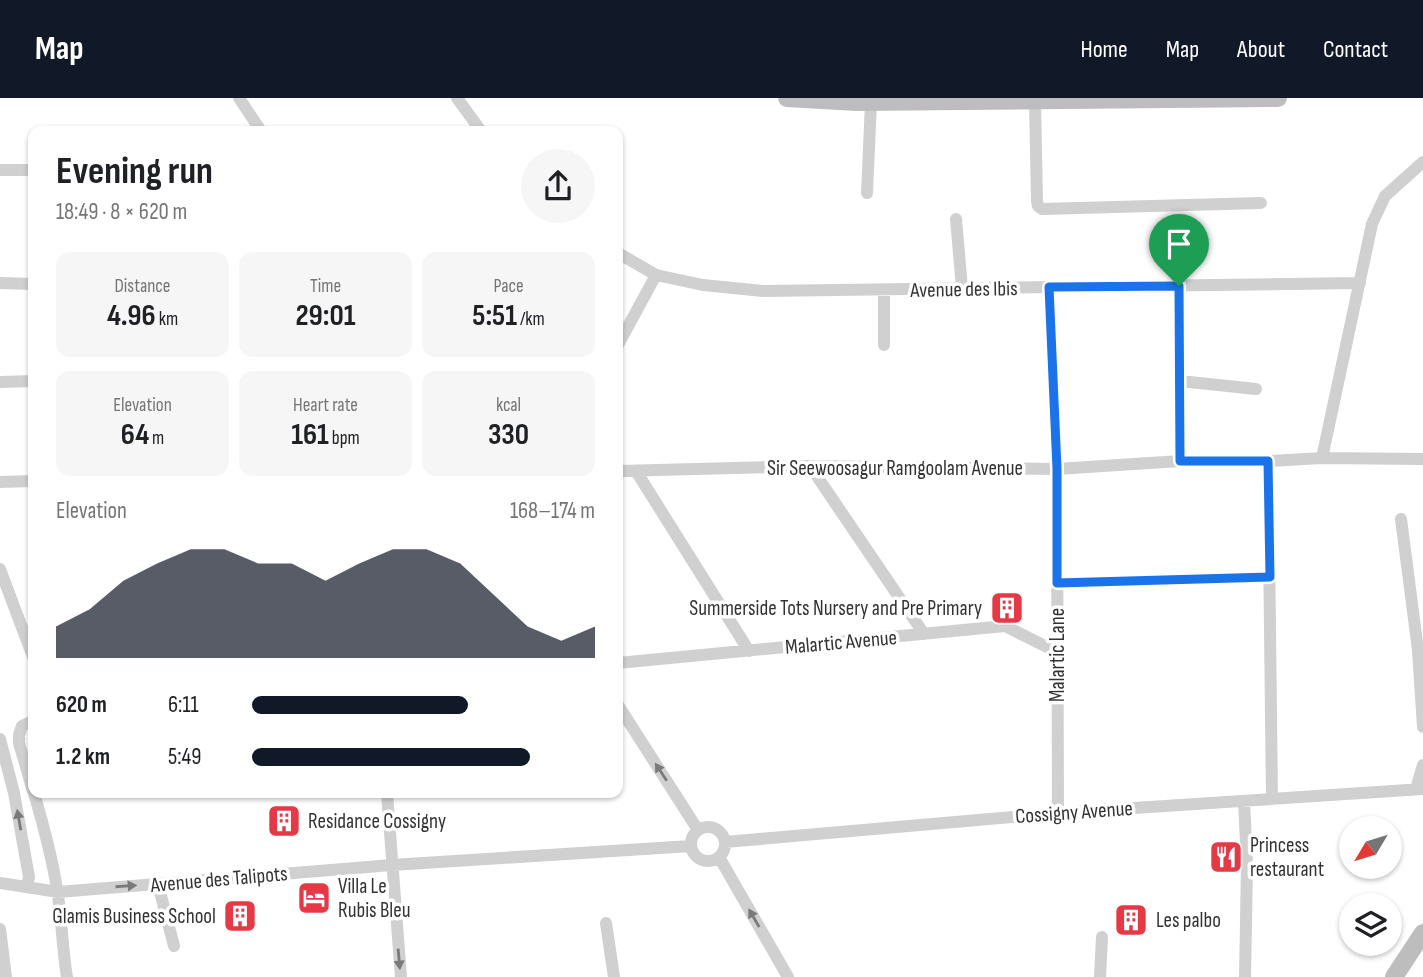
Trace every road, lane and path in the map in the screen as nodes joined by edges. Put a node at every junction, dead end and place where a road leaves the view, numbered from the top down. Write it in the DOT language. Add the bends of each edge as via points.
graph roads {
  1 [pos="239,98"];
  2 [pos="457,98"];
  3 [pos="787,98"];
  4 [pos="1278,98"];
  5 [pos="1035,100"];
  6 [pos="863,101"];
  7 [pos="258,126"];
  8 [pos="477,126"];
  9 [pos="1423,162"];
  10 [pos="0,170"];
  11 [pos="28,170"];
  12 [pos="867,193"];
  13 [pos="1261,203"];
  14 [pos="956,219"];
  15 [pos="623,256"];
  16 [pos="656,275"];
  17 [pos="0,283"];
  18 [pos="1360,283"];
  19 [pos="28,284"];
  20 [pos="1179,286"];
  21 [pos="1049,287"];
  22 [pos="962,289"];
  23 [pos="884,290"];
  24 [pos="623,336"];
  25 [pos="884,345"];
  26 [pos="28,381"];
  27 [pos="1180,381"];
  28 [pos="0,382"];
  29 [pos="1256,389"];
  30 [pos="1322,458"];
  31 [pos="1423,459"];
  32 [pos="1180,461"];
  33 [pos="1268,461"];
  34 [pos="810,466"];
  35 [pos="1057,469"];
  36 [pos="623,471"];
  37 [pos="636,471"];
  38 [pos="28,481"];
  39 [pos="0,482"];
  40 [pos="1401,519"];
  41 [pos="0,569"];
  42 [pos="1270,577"];
  43 [pos="1057,583"];
  44 [pos="925,634"];
  45 [pos="28,643"];
  46 [pos="748,650"];
  47 [pos="1057,652"];
  48 [pos="623,662"];
  49 [pos="623,713"];
  50 [pos="28,723"];
  51 [pos="1423,727"];
  52 [pos="0,739"];
  53 [pos="1423,765"];
  54 [pos="28,772"];
  55 [pos="1420,789"];
  56 [pos="36,798"];
  57 [pos="387,798"];
  58 [pos="1272,799"];
  59 [pos="1244,801"];
  60 [pos="1058,813"];
  61 [pos="698,830"];
  62 [pos="725,842"];
  63 [pos="691,846"];
  64 [pos="719,857"];
  65 [pos="392,865"];
  66 [pos="0,883"];
  67 [pos="158,884"];
  68 [pos="27,887"];
  69 [pos="58,892"];
  70 [pos="606,923"];
  71 [pos="0,929"];
  72 [pos="1423,933"];
  73 [pos="1102,937"];
  74 [pos="174,946"];
  75 [pos="6,977"];
  76 [pos="67,977"];
  77 [pos="401,977"];
  78 [pos="614,977"];
  79 [pos="789,977"];
  80 [pos="1100,977"];
  81 [pos="1245,977"];
  82 [pos="1394,977"];
  1 -- 7 [label="street"];
  2 -- 8 [label="street"];
  3 -- 6 [label="main road"];
  4 -- 5 [label="main road"];
  5 -- 6 [label="main road"];
  5 -- 13 [label="street" via="1037,201 1042,209"];
  6 -- 12 [label="street"];
  9 -- 18 [label="street" via="1385,196 1377,211"];
  10 -- 11 [label="street"];
  14 -- 22 [label="street"];
  15 -- 16 [label="street, Avenue des Ibis"];
  16 -- 23 [label="street, Avenue des Ibis" via="763,291"];
  16 -- 24 [label="street"];
  17 -- 19 [label="street"];
  18 -- 20 [label="street, Avenue des Ibis"];
  18 -- 30 [label="street"];
  20 -- 21 [label="street, Avenue des Ibis"];
  20 -- 27 [label="street"];
  21 -- 22 [label="street, Avenue des Ibis"];
  21 -- 35 [label="street, Malartic Lane"];
  22 -- 23 [label="street, Avenue des Ibis"];
  23 -- 25 [label="street"];
  26 -- 28 [label="street"];
  27 -- 29 [label="street"];
  27 -- 32 [label="street"];
  30 -- 31 [label="street, Sir Seewoosagur Ramgoolam Avenue"];
  30 -- 33 [label="street, Sir Seewoosagur Ramgoolam Avenue"];
  32 -- 33 [label="street, Sir Seewoosagur Ramgoolam Avenue"];
  32 -- 35 [label="street, Sir Seewoosagur Ramgoolam Avenue"];
  33 -- 42 [label="street"];
  34 -- 35 [label="street, Sir Seewoosagur Ramgoolam Avenue"];
  34 -- 37 [label="street, Sir Seewoosagur Ramgoolam Avenue"];
  34 -- 44 [label="street"];
  35 -- 43 [label="street, Malartic Lane"];
  36 -- 37 [label="street, Sir Seewoosagur Ramgoolam Avenue"];
  37 -- 46 [label="street"];
  38 -- 39 [label="street"];
  40 -- 51 [label="street"];
  41 -- 45 [label="street"];
  42 -- 43 [label="street"];
  42 -- 58 [label="street"];
  43 -- 47 [label="street, Malartic Lane"];
  44 -- 46 [label="street, Malartic Avenue"];
  44 -- 47 [label="street, Malartic Avenue" via="1005,626"];
  46 -- 48 [label="street, Malartic Avenue"];
  47 -- 60 [label="street, Malartic Lane"];
  61 -- 49 [label="street, one-way"];
  50 -- 54 [label="street" via="19,743"];
  68 -- 52 [label="street, one-way" via="14,793"];
  53 -- 55 [label="street"];
  55 -- 58 [label="street, Cossigny Avenue"];
  56 -- 69 [label="street"];
  57 -- 65 [label="street"];
  58 -- 59 [label="street, Cossigny Avenue"];
  59 -- 60 [label="street, Cossigny Avenue"];
  59 -- 81 [label="street"];
  60 -- 62 [label="street, Cossigny Avenue"];
  61 -- 62 [label="street" via="715,828"];
  61 -- 63 [label="street"];
  62 -- 64 [label="street"];
  63 -- 64 [label="street" via="693,853 708,862"];
  63 -- 65 [label="street, Avenue des Talipots"];
  79 -- 64 [label="street, one-way"];
  65 -- 67 [label="street, Avenue des Talipots"];
  65 -- 77 [label="street, one-way"];
  66 -- 68 [label="street, Avenue des Talipots"];
  69 -- 67 [label="street, Avenue des Talipots, one-way"];
  67 -- 74 [label="street"];
  68 -- 69 [label="street, Avenue des Talipots"];
  69 -- 76 [label="street"];
  70 -- 78 [label="street"];
  71 -- 75 [label="street"];
  72 -- 82 [label="main road"];
  73 -- 80 [label="street"];
}
